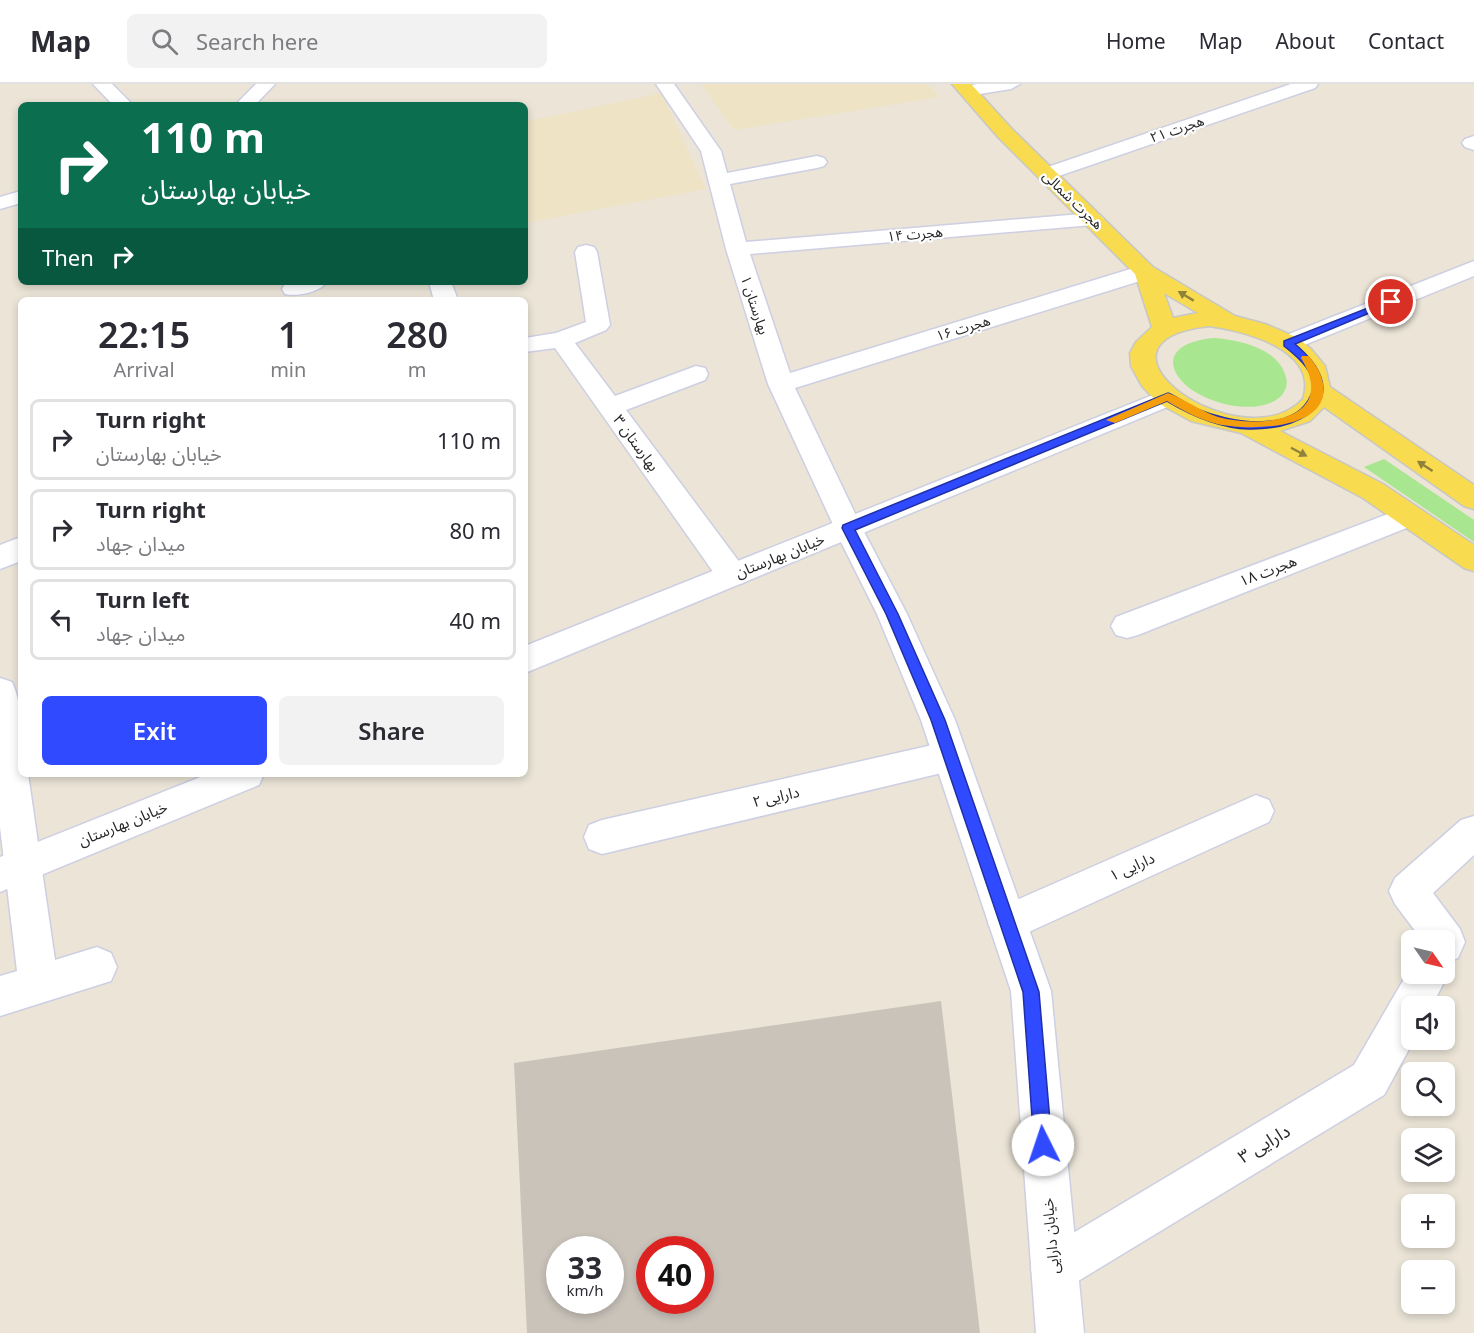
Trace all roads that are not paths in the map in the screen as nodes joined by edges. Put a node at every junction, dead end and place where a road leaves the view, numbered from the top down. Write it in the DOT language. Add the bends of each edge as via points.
graph roads {
  1 [pos="102,84"];
  2 [pos="266,84"];
  3 [pos="665,84"];
  4 [pos="1011,84"];
  5 [pos="1309,84"];
  6 [pos="964,87"];
  7 [pos="121,102"];
  8 [pos="247,102"];
  9 [pos="817,162"];
  10 [pos="1046,174"];
  11 [pos="719,180"];
  12 [pos="18,198"];
  13 [pos="0,203"];
  14 [pos="1093,219"];
  15 [pos="737,249"];
  16 [pos="586,252"];
  17 [pos="1474,268"];
  18 [pos="1145,272"];
  19 [pos="306,285"];
  20 [pos="293,289"];
  21 [pos="1227,320"];
  22 [pos="1164,327"];
  23 [pos="561,340"];
  24 [pos="1288,343"];
  25 [pos="528,345"];
  26 [pos="696,374"];
  27 [pos="781,384"];
  28 [pos="1318,391"];
  29 [pos="1168,397"];
  30 [pos="609,407"];
  31 [pos="1247,425"];
  32 [pos="1474,499"];
  33 [pos="1409,516"];
  34 [pos="848,528"];
  35 [pos="18,549"];
  36 [pos="0,558"];
  37 [pos="1474,560"];
  38 [pos="732,575"];
  39 [pos="1127,626"];
  40 [pos="528,659"];
  41 [pos="0,692"];
  42 [pos="950,756"];
  43 [pos="240,777"];
  44 [pos="1256,811"];
  45 [pos="1474,832"];
  46 [pos="602,837"];
  47 [pos="10,870"];
  48 [pos="1007,923"];
  49 [pos="1437,930"];
  50 [pos="97,967"];
  51 [pos="1422,984"];
  52 [pos="39,985"];
  53 [pos="0,996"];
  54 [pos="1054,1270"];
  55 [pos="1059,1333"];
  1 -- 7 [label="street"];
  2 -- 8 [label="street"];
  3 -- 11 [label="street, بهارستان ۱" via="711,151"];
  4 -- 6 [label="street"];
  5 -- 10 [label="street, هجرت ۲۱"];
  6 -- 10 [label="main road, هجرت شمالی"];
  9 -- 11 [label="street"];
  10 -- 14 [label="main road, هجرت شمالی"];
  11 -- 15 [label="street, بهارستان ۱"];
  12 -- 13 [label="street"];
  14 -- 15 [label="street, هجرت ۱۴"];
  14 -- 18 [label="main road, هجرت شمالی"];
  15 -- 27 [label="street, بهارستان ۱"];
  16 -- 23 [label="street" via="598,325"];
  17 -- 24 [label="street"];
  21 -- 18 [label="main road, one-way"];
  18 -- 22 [label="main road, هجرت شمالی"];
  18 -- 27 [label="street, هجرت ۱۶"];
  19 -- 20 [label="street"];
  21 -- 22 [label="main road" via="1192,320"];
  21 -- 24 [label="main road" via="1270,333"];
  22 -- 29 [label="main road" via="1150,338 1143,351 1144,366 1152,382"];
  23 -- 25 [label="street"];
  23 -- 30 [label="street, بهارستان ۳"];
  24 -- 28 [label="main road" via="1316,375"];
  26 -- 30 [label="street"];
  27 -- 34 [label="street, بهارستان ۱"];
  28 -- 31 [label="main road" via="1312,406 1296,417 1274,424"];
  32 -- 28 [label="main road, one-way"];
  29 -- 31 [label="main road" via="1191,411"];
  29 -- 34 [label="street, خیابان بهارستان"];
  30 -- 38 [label="street, بهارستان ۳"];
  31 -- 33 [label="main road, one-way" via="1373,491"];
  33 -- 37 [label="main road"];
  33 -- 39 [label="street, هجرت ۱۸"];
  34 -- 38 [label="street, خیابان بهارستان"];
  34 -- 42 [label="street, خیابان دارایی" via="892,614"];
  35 -- 36 [label="street"];
  38 -- 40 [label="street, خیابان بهارستان"];
  41 -- 47 [label="street"];
  42 -- 46 [label="street, دارایی ۲"];
  42 -- 48 [label="street, خیابان دارایی"];
  43 -- 47 [label="street, خیابان بهارستان"];
  44 -- 48 [label="street, دارایی ۱"];
  45 -- 49 [label="street" via="1408,891"];
  47 -- 52 [label="street"];
  48 -- 54 [label="street, خیابان دارایی" via="1031,992"];
  50 -- 52 [label="street"];
  51 -- 54 [label="street, دارایی ۳" via="1369,1080"];
  52 -- 53 [label="street"];
  54 -- 55 [label="street, خیابان دارایی"];
}
